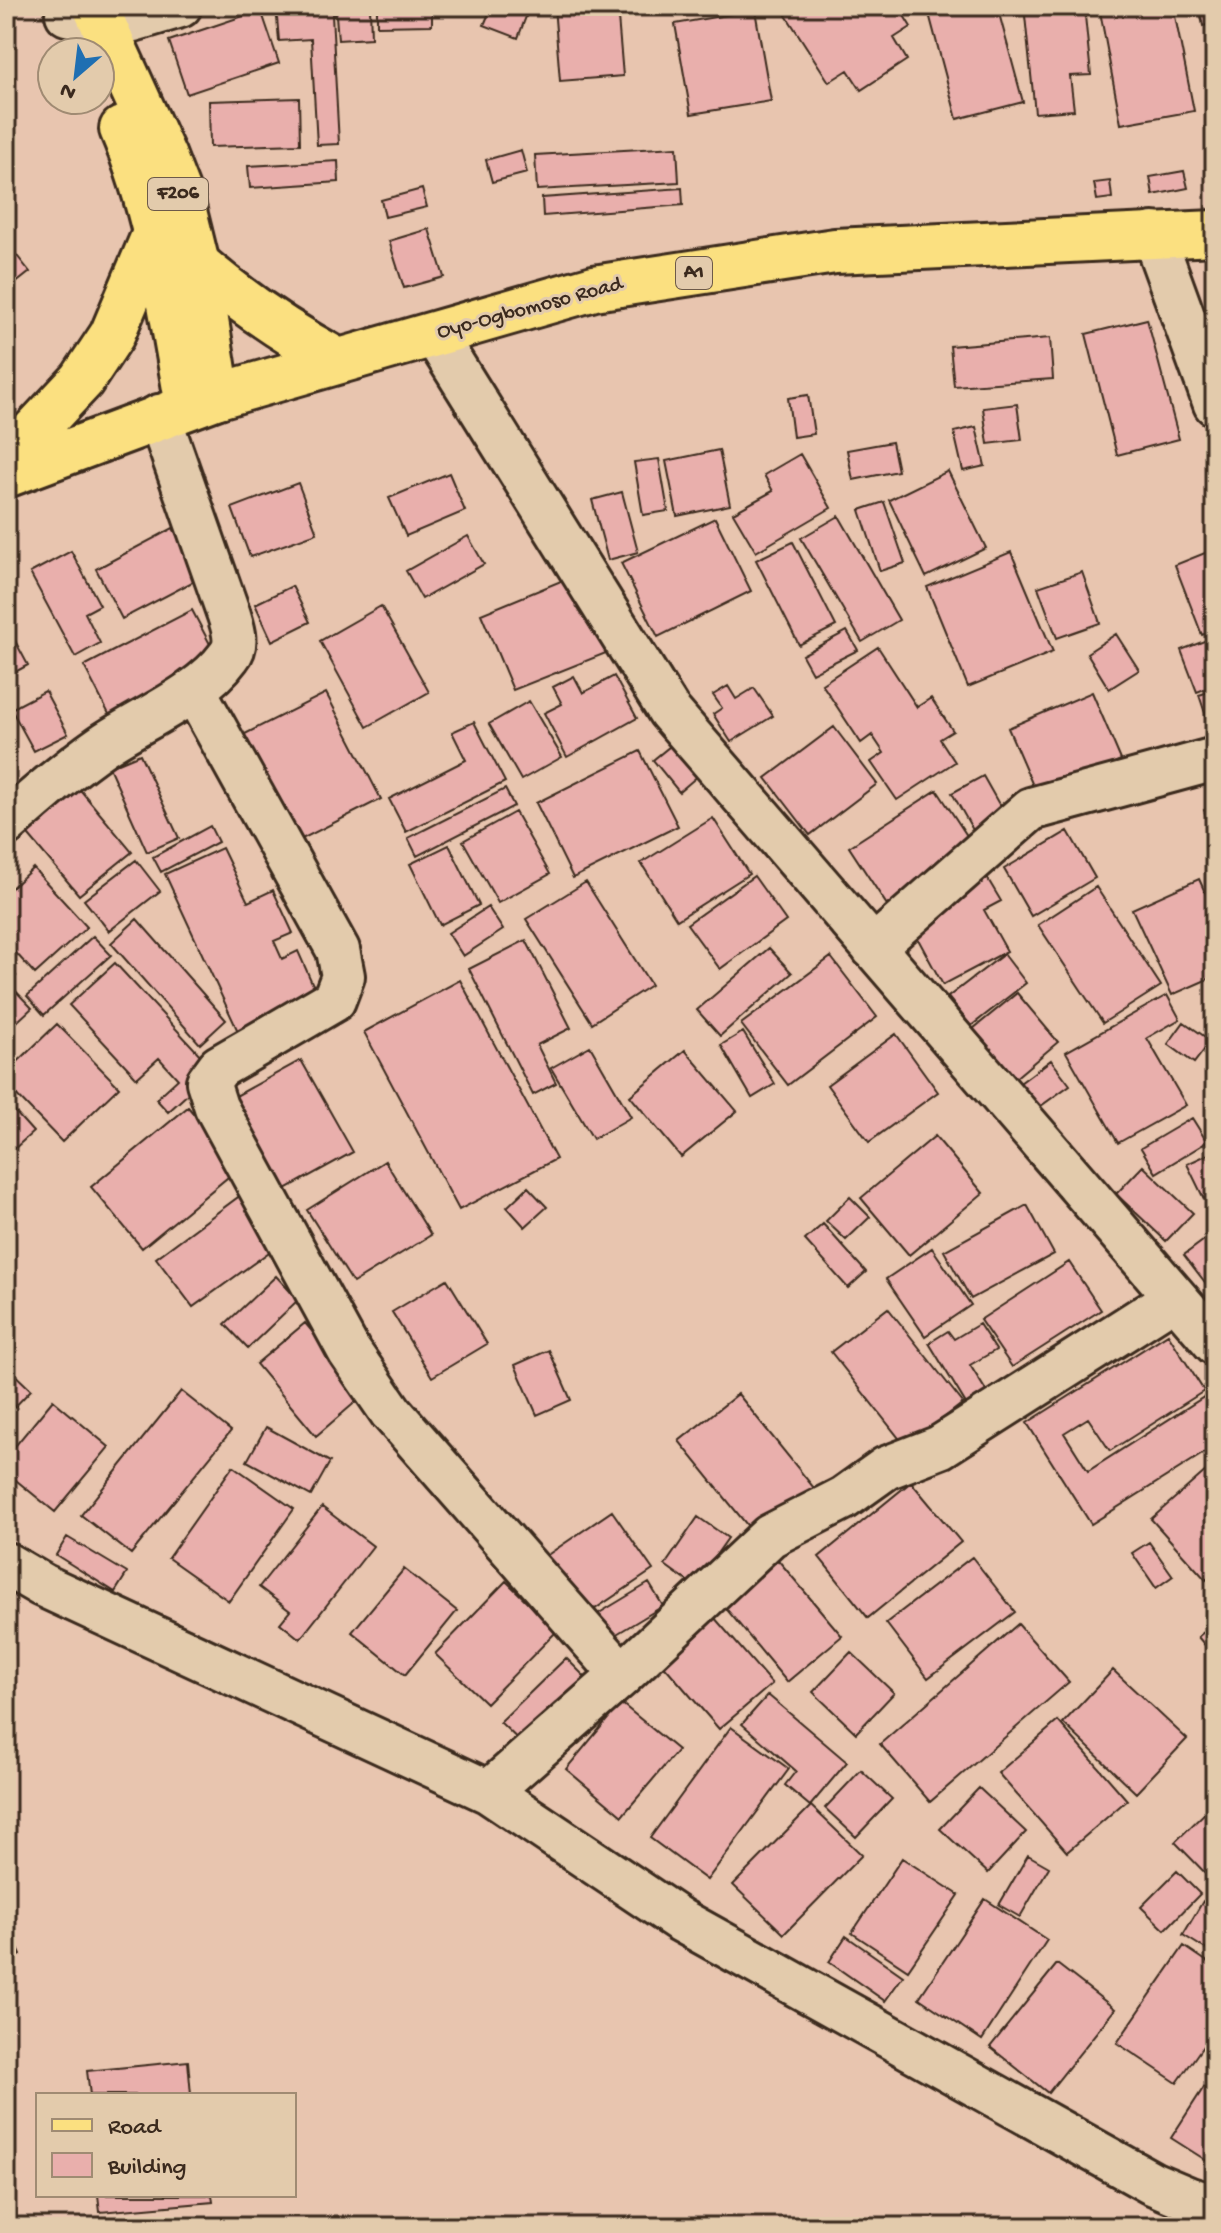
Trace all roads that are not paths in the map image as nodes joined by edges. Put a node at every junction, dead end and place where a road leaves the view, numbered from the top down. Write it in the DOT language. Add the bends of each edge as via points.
graph roads {
  1 [pos="180,6"];
  2 [pos="84,20"];
  3 [pos="116,115"];
  4 [pos="155,233"];
  5 [pos="1215,233"];
  6 [pos="1153,234"];
  7 [pos="197,264"];
  8 [pos="434,334"];
  9 [pos="338,361"];
  10 [pos="1215,404"];
  11 [pos="188,406"];
  12 [pos="6,461"];
  13 [pos="6,475"];
  14 [pos="194,690"];
  15 [pos="1215,759"];
  16 [pos="6,824"];
  17 [pos="873,948"];
  18 [pos="1174,1298"];
  19 [pos="1215,1343"];
  20 [pos="6,1564"];
  21 [pos="622,1675"];
  22 [pos="489,1792"];
  23 [pos="1215,2206"];
  1 -- 2 [label="street" via="133,20"];
  2 -- 7 [label="main road, F206" via="182,203"];
  3 -- 4 [label="main road, F206" via="134,156"];
  4 -- 11 [label="main road, F206"];
  4 -- 12 [label="main road" via="112,335 82,380"];
  5 -- 6 [label="main road, Oyo-Ogbomoso Road / A1"];
  6 -- 8 [label="main road, Oyo-Ogbomoso Road / A1" via="835,251 594,288"];
  6 -- 10 [label="street"];
  7 -- 9 [label="main road" via="284,331"];
  7 -- 11 [label="main road, F206"];
  8 -- 9 [label="main road, Oyo-Ogbomoso Road / A1"];
  8 -- 17 [label="street" via="669,711"];
  9 -- 11 [label="main road, Oyo-Ogbomoso Road / A1"];
  11 -- 13 [label="main road, A1"];
  11 -- 14 [label="street" via="235,637 231,655"];
  14 -- 16 [label="street" via="103,745"];
  14 -- 21 [label="street" via="338,950 343,976 334,1000 219,1067 208,1082 216,1107 349,1351 391,1412"];
  15 -- 17 [label="street" via="1031,809"];
  17 -- 18 [label="street"];
  18 -- 19 [label="street"];
  18 -- 21 [label="street" via="940,1447 886,1468 844,1498 770,1536"];
  20 -- 22 [label="street"];
  21 -- 22 [label="street"];
  22 -- 23 [label="street" via="680,1920 1152,2183"];
}
